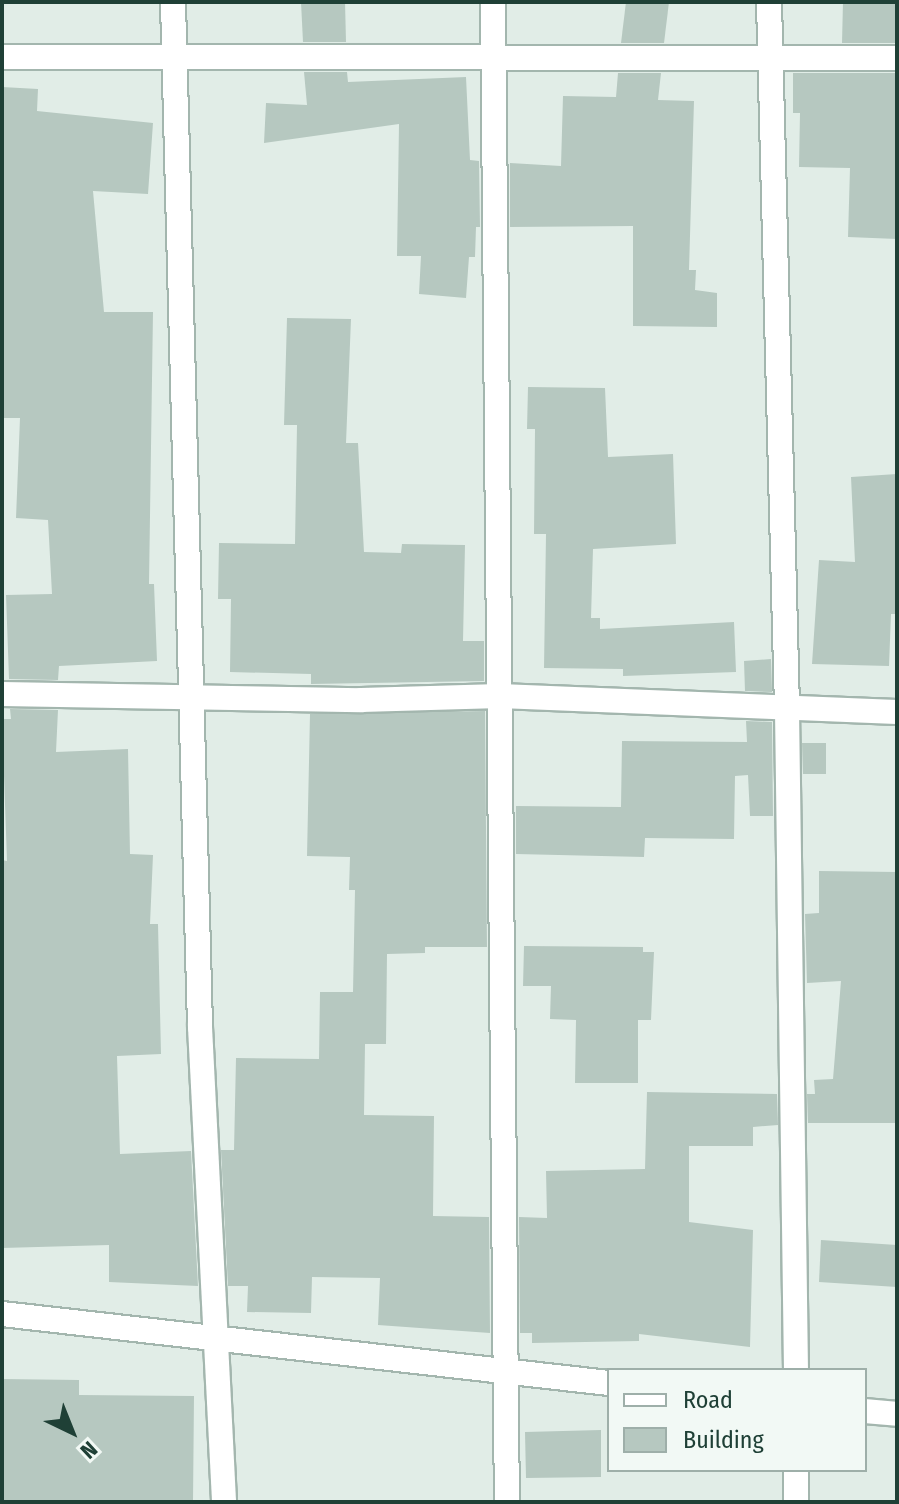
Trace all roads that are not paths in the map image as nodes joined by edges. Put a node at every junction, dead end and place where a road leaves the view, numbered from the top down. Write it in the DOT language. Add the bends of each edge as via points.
graph roads {
  1 [pos="173,2"];
  2 [pos="493,2"];
  3 [pos="769,2"];
  4 [pos="494,56"];
  5 [pos="2,57"];
  6 [pos="897,58"];
  7 [pos="175,59"];
  8 [pos="769,59"];
  9 [pos="2,694"];
  10 [pos="192,696"];
  11 [pos="500,696"];
  12 [pos="787,710"];
  13 [pos="897,712"];
  14 [pos="2,1314"];
  15 [pos="217,1341"];
  16 [pos="796,1368"];
  17 [pos="502,1373"];
  18 [pos="607,1383"];
  19 [pos="867,1411"];
  20 [pos="897,1414"];
  21 [pos="796,1472"];
  22 [pos="224,1502"];
  23 [pos="507,1502"];
  24 [pos="796,1502"];
  1 -- 7 [label="street"];
  2 -- 4 [label="street"];
  3 -- 8 [label="street"];
  4 -- 7 [label="street"];
  4 -- 8 [label="street"];
  4 -- 11 [label="street"];
  5 -- 7 [label="street"];
  6 -- 8 [label="street"];
  7 -- 10 [label="street"];
  8 -- 12 [label="street"];
  9 -- 10 [label="street"];
  10 -- 11 [label="street"];
  10 -- 15 [label="street" via="200,1027"];
  11 -- 12 [label="street"];
  11 -- 17 [label="street"];
  12 -- 13 [label="street"];
  12 -- 16 [label="street"];
  14 -- 15 [label="street"];
  15 -- 17 [label="street"];
  15 -- 22 [label="street"];
  17 -- 18 [label="street"];
  17 -- 23 [label="street"];
  19 -- 20 [label="street"];
  21 -- 24 [label="street"];
}
